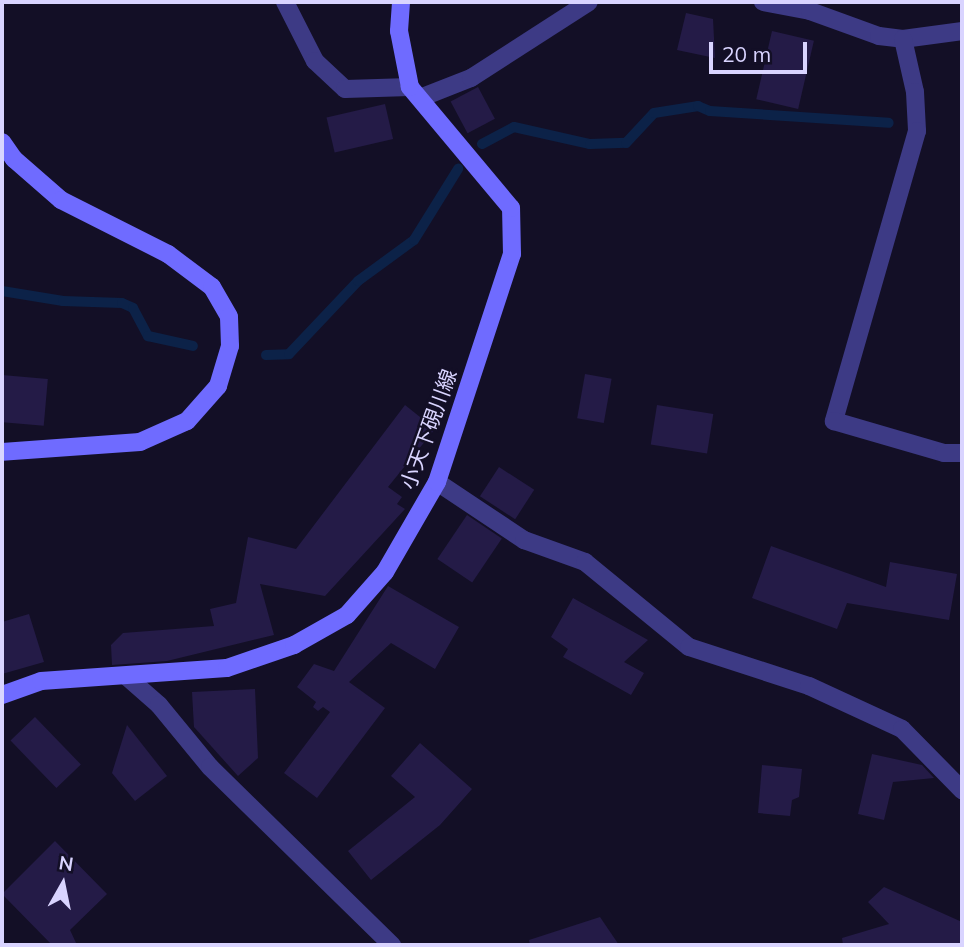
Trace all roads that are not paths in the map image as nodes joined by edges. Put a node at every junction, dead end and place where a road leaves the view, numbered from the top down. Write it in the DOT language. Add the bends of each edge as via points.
graph roads {
  1 [pos="285,2"];
  2 [pos="401,2"];
  3 [pos="589,2"];
  4 [pos="762,2"];
  5 [pos="962,31"];
  6 [pos="903,39"];
  7 [pos="415,92"];
  8 [pos="2,142"];
  9 [pos="2,452"];
  10 [pos="962,453"];
  11 [pos="437,482"];
  12 [pos="127,676"];
  13 [pos="2,695"];
  14 [pos="962,790"];
  15 [pos="391,945"];
  1 -- 7 [label="street" via="315,61 345,89"];
  2 -- 7 [label="main road, 小天下硯川線" via="399,31"];
  3 -- 7 [label="street" via="471,78"];
  4 -- 6 [label="street"];
  5 -- 6 [label="street"];
  6 -- 10 [label="street" via="915,92 917,131 834,421 944,453"];
  7 -- 11 [label="main road, 小天下硯川線" via="512,208 512,254"];
  8 -- 9 [label="main road" via="14,159 61,200 168,254 212,287 229,317 230,346 218,386 187,422 140,442"];
  11 -- 12 [label="main road, 小天下硯川線" via="385,572 347,615 294,645 227,668"];
  11 -- 14 [label="street" via="524,540 585,562 688,647 809,686 902,729"];
  12 -- 13 [label="main road, 小天下硯川線" via="41,681"];
  12 -- 15 [label="street" via="159,705 210,767"];
}
